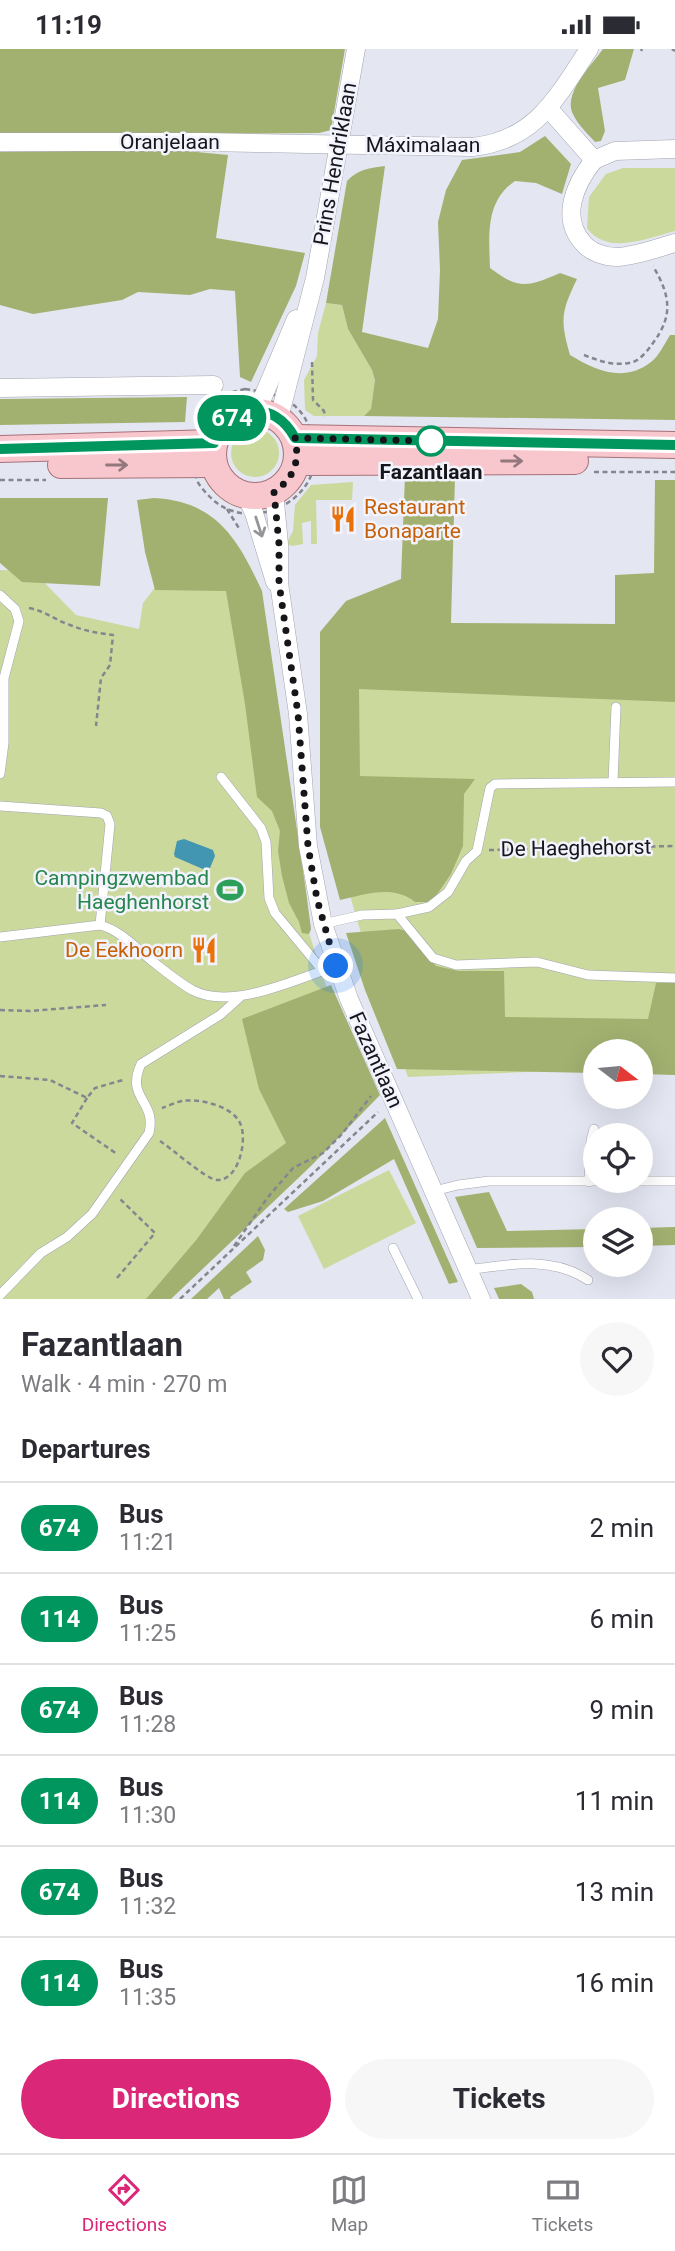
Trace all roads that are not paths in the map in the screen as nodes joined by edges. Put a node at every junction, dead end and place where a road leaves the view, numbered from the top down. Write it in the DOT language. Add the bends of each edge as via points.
graph roads {
  1 [pos="356,49"];
  2 [pos="589,49"];
  3 [pos="549,110"];
  4 [pos="0,142"];
  5 [pos="339,144"];
  6 [pos="675,149"];
  7 [pos="594,160"];
  8 [pos="675,243"];
  9 [pos="214,385"];
  10 [pos="0,388"];
  11 [pos="285,425"];
  12 [pos="675,445"];
  13 [pos="0,449"];
  14 [pos="204,454"];
  15 [pos="675,460"];
  16 [pos="0,465"];
  17 [pos="274,501"];
  18 [pos="250,504"];
  19 [pos="0,595"];
  20 [pos="282,601"];
  21 [pos="616,707"];
  22 [pos="0,774"];
  23 [pos="221,777"];
  24 [pos="613,782"];
  25 [pos="675,782"];
  26 [pos="0,806"];
  27 [pos="397,915"];
  28 [pos="323,923"];
  29 [pos="100,925"];
  30 [pos="0,936"];
  31 [pos="329,968"];
  32 [pos="675,978"];
  33 [pos="239,998"];
  34 [pos="653,1181"];
  35 [pos="675,1181"];
  36 [pos="583,1182"];
  37 [pos="434,1191"];
  38 [pos="393,1248"];
  39 [pos="468,1270"];
  40 [pos="589,1280"];
  41 [pos="0,1295"];
  42 [pos="418,1299"];
  43 [pos="481,1299"];
  1 -- 5 [label="street, Prins Hendriklaan"];
  2 -- 3 [label="street, Máximalaan"];
  3 -- 5 [label="street, Máximalaan" via="522,132 489,145"];
  3 -- 7 [label="street"];
  4 -- 5 [label="street, Oranjelaan"];
  5 -- 11 [label="street, Prins Hendriklaan"];
  6 -- 7 [label="street" via="615,151"];
  7 -- 8 [label="street" via="582,176 570,209 576,235 588,250 615,257"];
  9 -- 10 [label="street"];
  11 -- 12 [label="main road"];
  11 -- 14 [label="main road" via="243,413 230,419"];
  11 -- 15 [label="main road, one-way"];
  11 -- 17 [label="main road" via="292,475"];
  13 -- 14 [label="main road"];
  16 -- 14 [label="main road, one-way"];
  14 -- 18 [label="main road" via="220,478"];
  17 -- 18 [label="main road" via="261,496"];
  17 -- 20 [label="street, Fazantlaan"];
  18 -- 20 [label="street, Fazantlaan, one-way"];
  19 -- 22 [label="lane" via="15,609 19,621 4,678"];
  20 -- 28 [label="street, Fazantlaan" via="298,714 308,846"];
  21 -- 24 [label="lane"];
  23 -- 31 [label="lane" via="261,828 275,913"];
  24 -- 25 [label="lane, De Haeghehorst"];
  24 -- 27 [label="lane, De Haeghehorst" via="495,784 490,788 477,851 447,892 429,907"];
  26 -- 29 [label="lane" via="107,816 110,824"];
  27 -- 28 [label="lane, De Haeghehorst" via="362,915"];
  27 -- 32 [label="lane" via="432,958 456,964 537,962 587,975"];
  28 -- 31 [label="street, Fazantlaan"];
  29 -- 30 [label="lane"];
  29 -- 33 [label="lane" via="118,933 194,991"];
  31 -- 33 [label="lane"];
  31 -- 37 [label="street, Fazantlaan" via="386,1080"];
  33 -- 41 [label="lane" via="141,1064 135,1078 149,1112 149,1133 92,1214 41,1253"];
  34 -- 35 [label="lane"];
  36 -- 37 [label="lane" via="489,1181"];
  37 -- 39 [label="street, Fazantlaan"];
  38 -- 42 [label="lane"];
  39 -- 40 [label="lane" via="547,1265"];
  39 -- 43 [label="street, Fazantlaan"];
}
